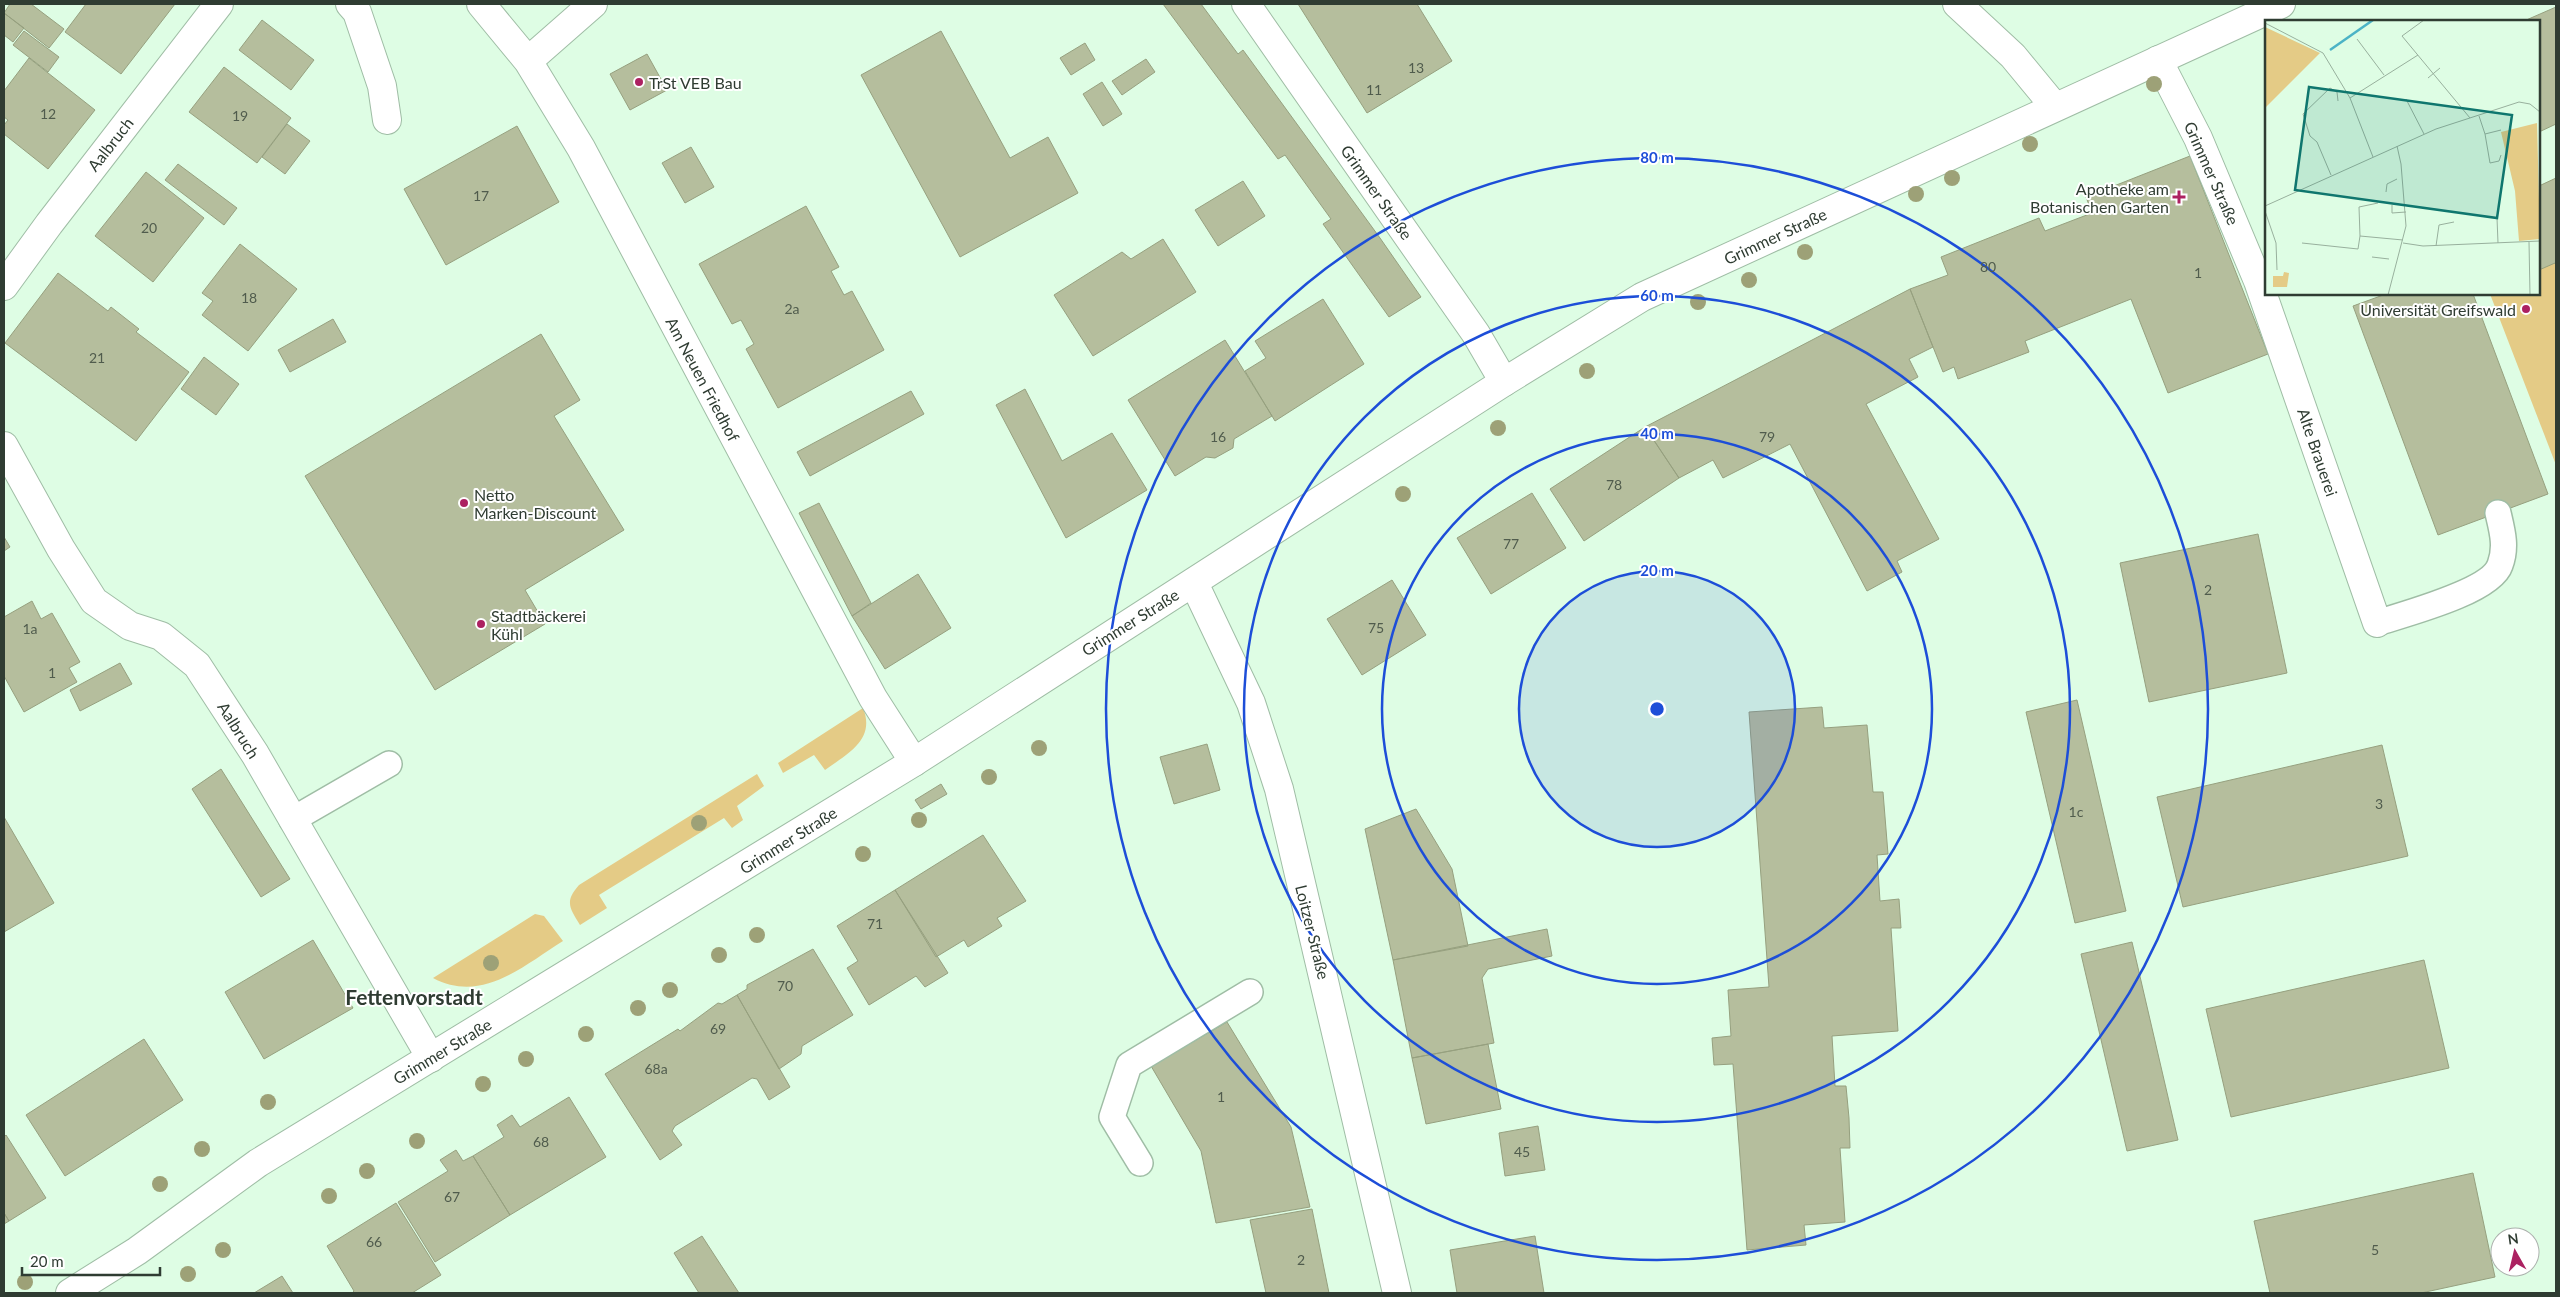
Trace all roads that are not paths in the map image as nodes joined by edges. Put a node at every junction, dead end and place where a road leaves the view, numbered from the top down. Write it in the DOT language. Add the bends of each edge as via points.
graph roads {
  1 [pos="219,4"];
  2 [pos="350,4"];
  3 [pos="480,4"];
  4 [pos="592,4"];
  5 [pos="1246,4"];
  6 [pos="1957,4"];
  7 [pos="2281,4"];
  8 [pos="2158,60"];
  9 [pos="528,61"];
  10 [pos="2055,107"];
  11 [pos="387,120"];
  12 [pos="2262,279"];
  13 [pos="4,286"];
  14 [pos="2267,295"];
  15 [pos="1504,382"];
  16 [pos="4,446"];
  17 [pos="2498,513"];
  18 [pos="1194,583"];
  19 [pos="2377,623"];
  20 [pos="914,762"];
  21 [pos="389,764"];
  22 [pos="292,820"];
  23 [pos="1250,992"];
  24 [pos="431,1058"];
  25 [pos="1140,1163"];
  26 [pos="70,1293"];
  27 [pos="1398,1293"];
  1 -- 13 [label="street, Aalbruch"];
  2 -- 11 [label="street" via="357,12 382,86"];
  3 -- 9 [label="street, Am Neuen Friedhof"];
  4 -- 9 [label="street"];
  5 -- 15 [label="street, Grimmer Straße" via="1476,334"];
  6 -- 10 [label="street" via="2013,56"];
  7 -- 8 [label="street, Grimmer Straße"];
  8 -- 10 [label="street, Grimmer Straße"];
  8 -- 12 [label="street, Grimmer Straße" via="2198,138"];
  9 -- 20 [label="street, Am Neuen Friedhof" via="586,157 873,698"];
  10 -- 15 [label="street, Grimmer Straße" via="1642,297"];
  14 -- 19 [label="street, Alte Brauerei"];
  15 -- 18 [label="street, Grimmer Straße"];
  16 -- 22 [label="street, Aalbruch" via="94,601 130,626 161,636 197,665 255,754"];
  17 -- 19 [label="lane" via="2505,540 2500,566 2489,581 2459,596"];
  18 -- 20 [label="street, Grimmer Straße" via="1097,641"];
  18 -- 27 [label="street, Loitzer Straße" via="1240,678 1279,789"];
  20 -- 24 [label="street, Grimmer Straße"];
  21 -- 22 [label="lane"];
  22 -- 24 [label="street, Aalbruch"];
  23 -- 25 [label="lane" via="1129,1065 1112,1117"];
  24 -- 26 [label="street, Grimmer Straße" via="258,1163 137,1251"];
}
